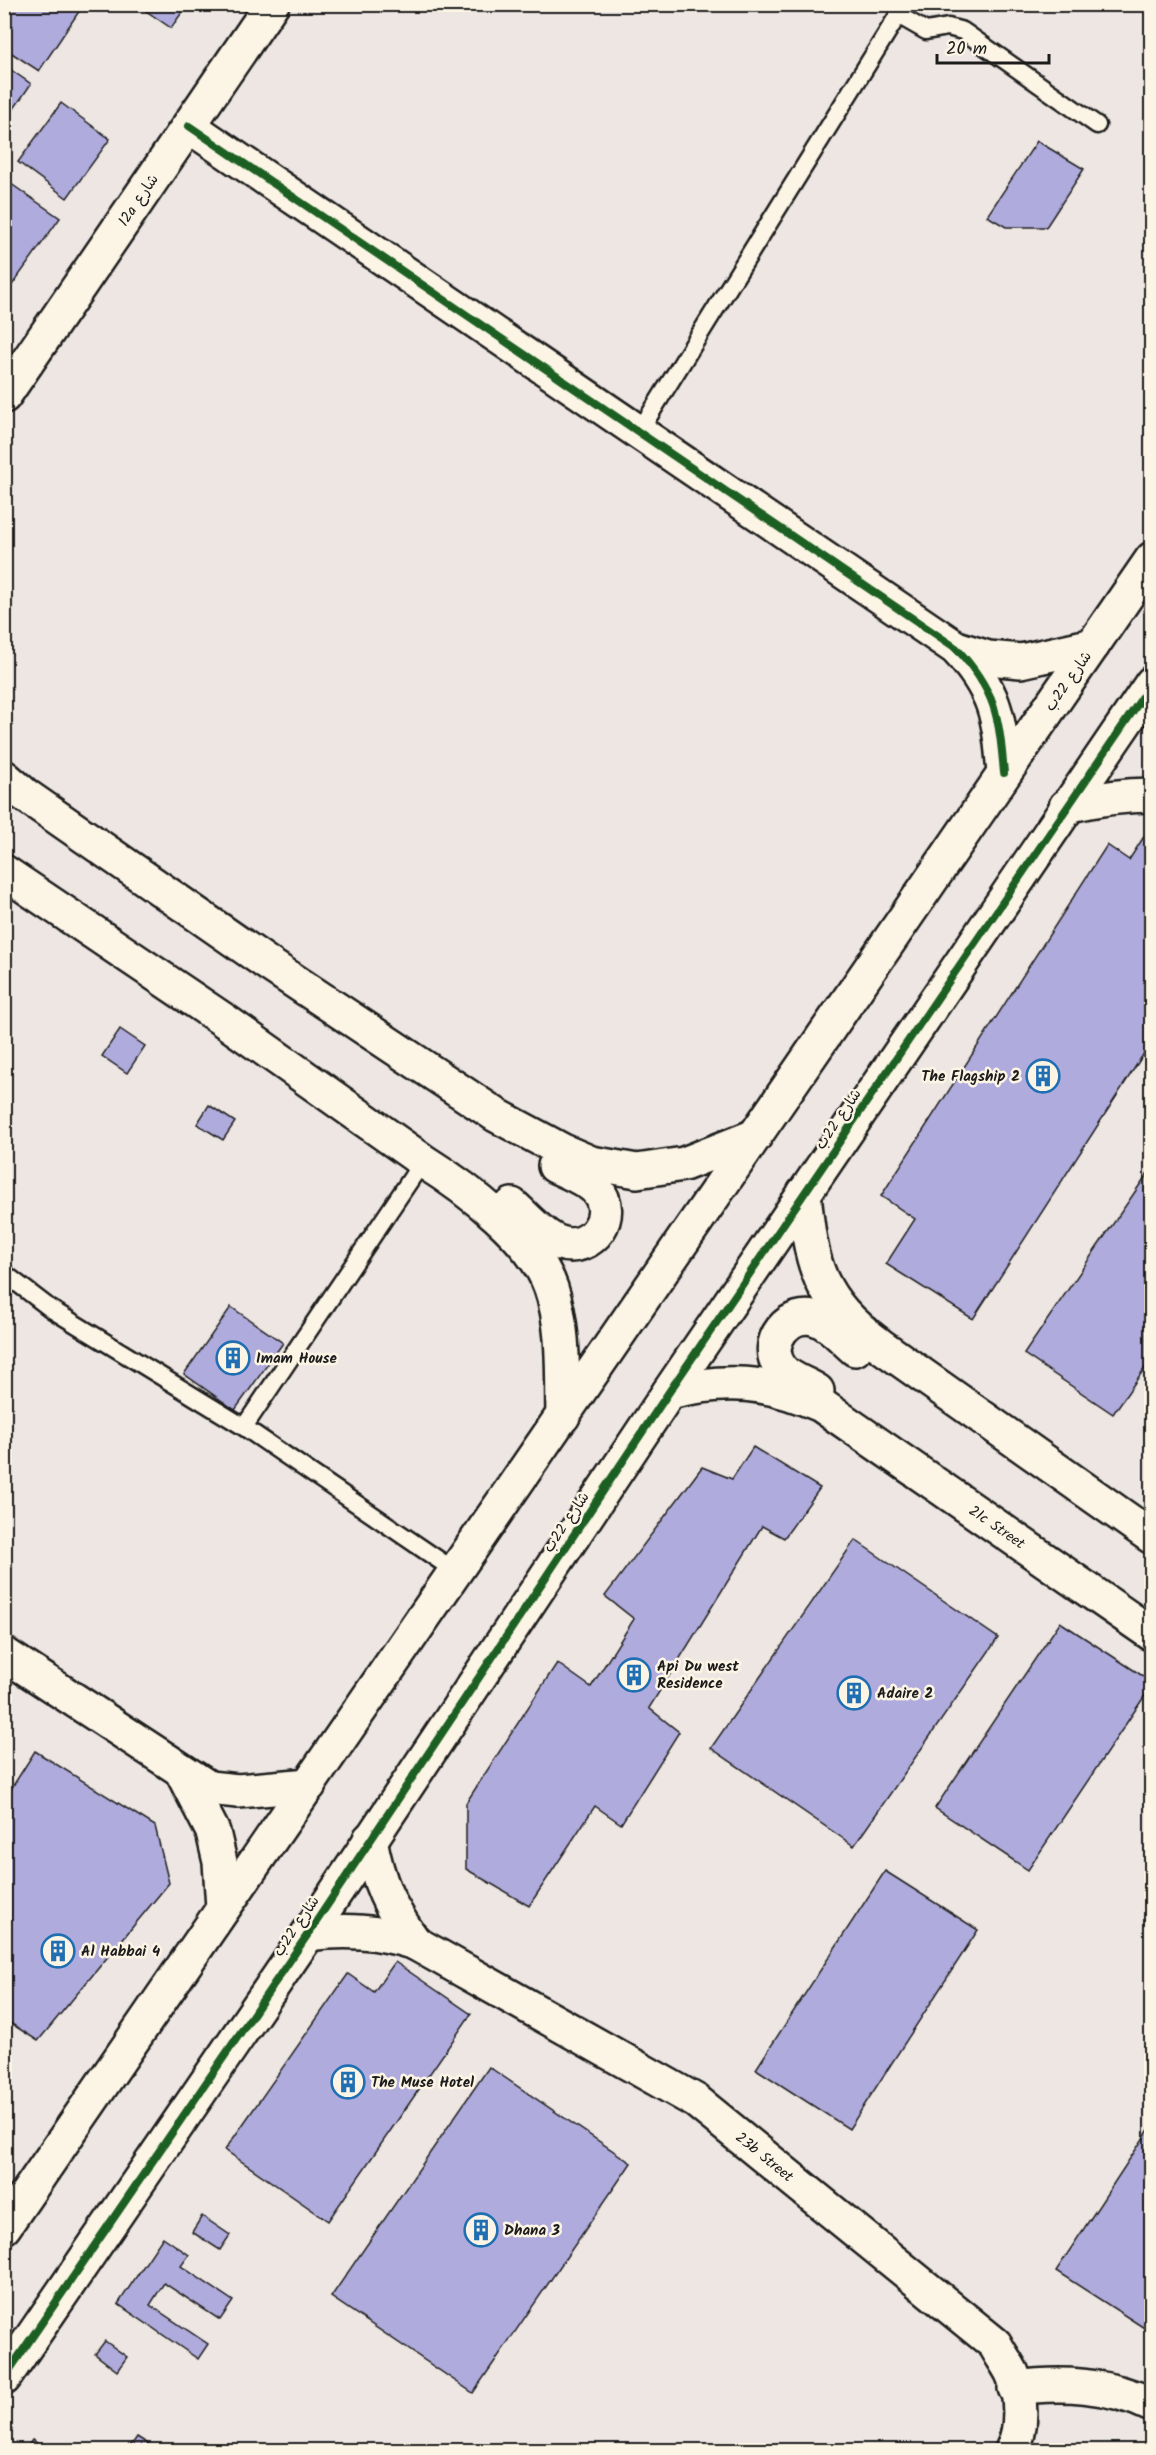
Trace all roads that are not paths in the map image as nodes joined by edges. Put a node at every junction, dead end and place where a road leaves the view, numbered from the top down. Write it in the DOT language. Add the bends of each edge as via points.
graph roads {
  1 [pos="272,4"];
  2 [pos="901,10"];
  3 [pos="1096,124"];
  4 [pos="189,126"];
  5 [pos="4,396"];
  6 [pos="639,432"];
  7 [pos="1152,560"];
  8 [pos="1093,645"];
  9 [pos="956,648"];
  10 [pos="1150,695"];
  11 [pos="1004,773"];
  12 [pos="11,789"];
  13 [pos="1152,795"];
  14 [pos="1066,806"];
  15 [pos="4,872"];
  16 [pos="496,1115"];
  17 [pos="755,1136"];
  18 [pos="423,1161"];
  19 [pos="455,1182"];
  20 [pos="804,1193"];
  21 [pos="4,1273"];
  22 [pos="931,1380"];
  23 [pos="669,1392"];
  24 [pos="563,1416"];
  25 [pos="843,1420"];
  26 [pos="244,1427"];
  27 [pos="1152,1537"];
  28 [pos="455,1571"];
  29 [pos="1152,1634"];
  30 [pos="4,1654"];
  31 [pos="183,1772"];
  32 [pos="309,1785"];
  33 [pos="370,1839"];
  34 [pos="223,1908"];
  35 [pos="308,1934"];
  36 [pos="415,1943"];
  37 [pos="4,2227"];
  38 [pos="4,2378"];
  39 [pos="1015,2388"];
  40 [pos="1152,2405"];
  41 [pos="1012,2451"];
  1 -- 4 [label="street, 12a شارع"];
  2 -- 3 [label="lane" via="926,31 948,27 963,31"];
  2 -- 6 [label="lane"];
  4 -- 5 [label="street, 12a شارع"];
  4 -- 6 [label="street"];
  6 -- 9 [label="street"];
  7 -- 8 [label="street, شارع 22ب"];
  8 -- 9 [label="street" via="1021,661 988,658"];
  8 -- 11 [label="street, شارع 22ب"];
  9 -- 11 [label="street" via="977,670 992,697 1000,727"];
  10 -- 14 [label="street, شارع 22ب"];
  11 -- 17 [label="street, شارع 22ب"];
  12 -- 16 [label="street"];
  13 -- 14 [label="street"];
  14 -- 20 [label="street, شارع 22ب"];
  15 -- 18 [label="street"];
  16 -- 17 [label="street" via="591,1163 637,1171 684,1164"];
  16 -- 19 [label="street" via="511,1140 595,1188 603,1199 603,1225 584,1243 559,1243 493,1188 481,1182"];
  17 -- 24 [label="street, شارع 22ب"];
  18 -- 19 [label="street"];
  18 -- 26 [label="lane"];
  19 -- 24 [label="street" via="520,1238 540,1264 551,1287 560,1338"];
  20 -- 22 [label="street, 21c Street" via="815,1266 835,1302 864,1333"];
  20 -- 23 [label="street, شارع 22ب"];
  21 -- 26 [label="lane" via="51,1309"];
  22 -- 25 [label="street, 21c Street" via="879,1366 818,1319 795,1319 778,1333 775,1356 780,1368 825,1397"];
  22 -- 27 [label="street, 21c Street"];
  23 -- 25 [label="street, 21c Street" via="720,1383 755,1384 798,1395"];
  23 -- 33 [label="street, شارع 22ب"];
  24 -- 28 [label="street, شارع 22ب"];
  25 -- 29 [label="street, 21c Street"];
  26 -- 28 [label="lane"];
  28 -- 32 [label="street, شارع 22ب"];
  30 -- 31 [label="street"];
  31 -- 32 [label="street" via="209,1788 238,1791"];
  31 -- 34 [label="street" via="213,1832 220,1862"];
  32 -- 34 [label="street, شارع 22ب"];
  33 -- 35 [label="street, شارع 22ب"];
  33 -- 36 [label="street, 23b Street" via="384,1895"];
  34 -- 37 [label="street, شارع 22ب"];
  35 -- 36 [label="street, 23b Street" via="362,1930"];
  35 -- 38 [label="street, شارع 22ب"];
  36 -- 39 [label="street, 23b Street" via="696,2101 995,2344 1012,2374"];
  39 -- 40 [label="street" via="1078,2385 1110,2390"];
  39 -- 41 [label="street, 23b Street" via="1020,2408"];
}
